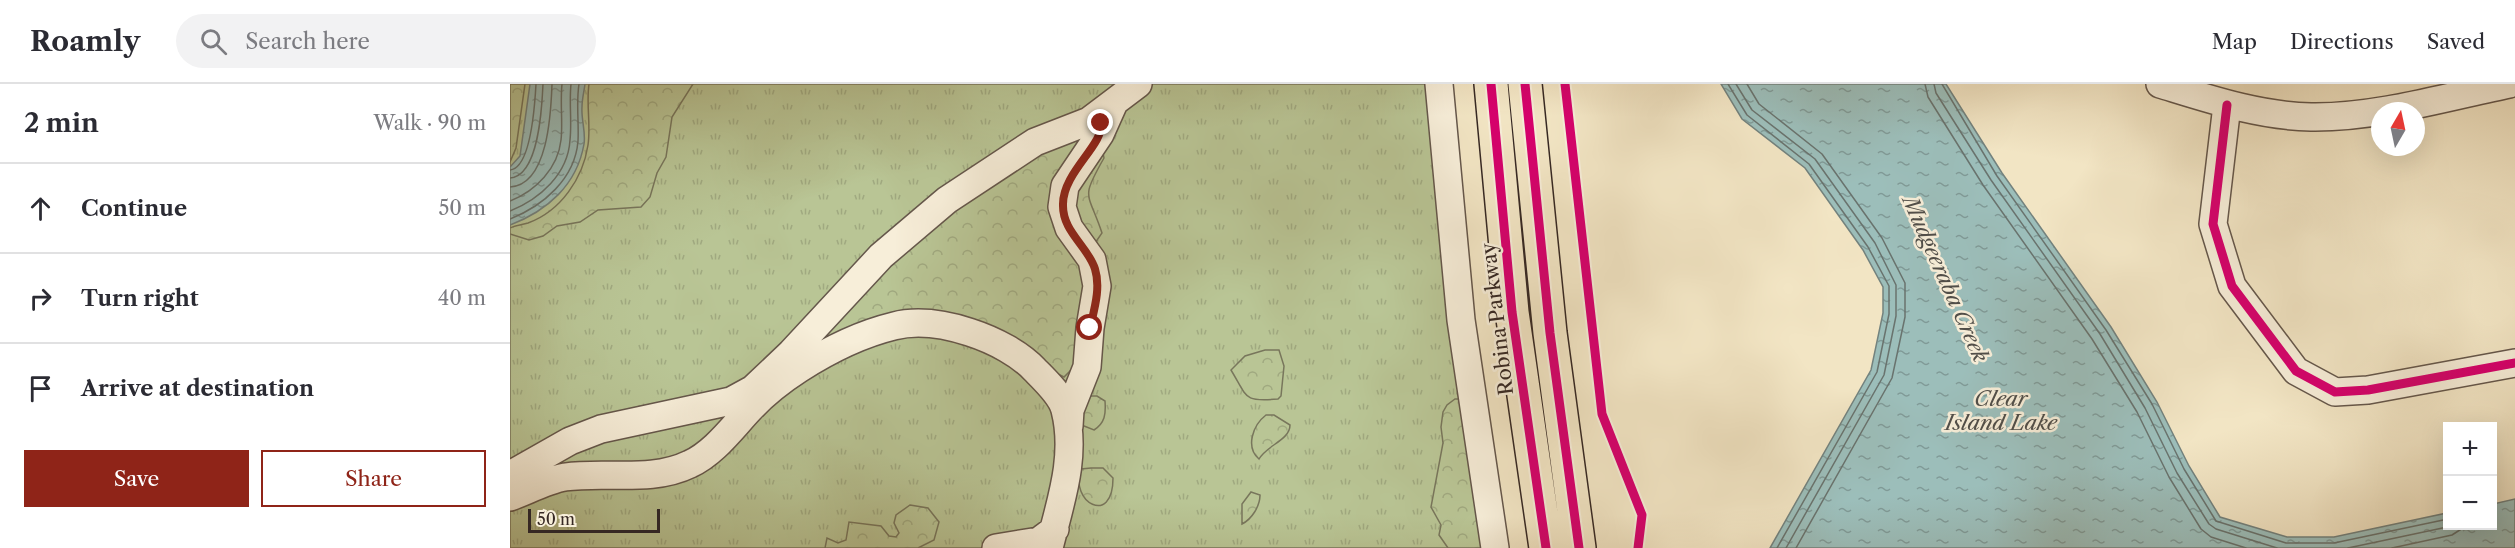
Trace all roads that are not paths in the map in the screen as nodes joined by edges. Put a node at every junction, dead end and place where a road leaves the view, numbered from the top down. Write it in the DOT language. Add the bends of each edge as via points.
graph roads {
  1 [pos="1138,84"];
  2 [pos="1438,84"];
  3 [pos="1491,84"];
  4 [pos="1525,84"];
  5 [pos="2160,84"];
  6 [pos="2509,84"];
  7 [pos="2227,105"];
  8 [pos="1095,125"];
  9 [pos="2515,363"];
  10 [pos="1065,393"];
  11 [pos="510,475"];
  12 [pos="510,498"];
  13 [pos="1046,542"];
  14 [pos="996,548"];
  15 [pos="1495,548"];
  16 [pos="1546,548"];
  17 [pos="1579,548"];
  1 -- 8 [label="street"];
  2 -- 15 [label="street" via="1461,320"];
  3 -- 16 [label="main road, Robina Parkway" via="1512,312"];
  4 -- 17 [label="main road" via="1550,333"];
  5 -- 7 [label="street"];
  6 -- 7 [label="street" via="2371,112 2312,117"];
  7 -- 9 [label="street" via="2213,224 2232,286 2296,371 2335,392 2368,390"];
  8 -- 10 [label="street" via="1065,186 1062,207 1068,228 1092,260 1098,285 1087,367"];
  8 -- 11 [label="street" via="1035,142 947,200 881,256 753,389 731,401 601,429 570,441"];
  10 -- 12 [label="street" via="1022,356 980,335 943,325 895,325 849,342 799,369 752,407 703,455 670,473 562,477"];
  10 -- 13 [label="street" via="1068,434 1062,505"];
  13 -- 14 [label="street"];
}
